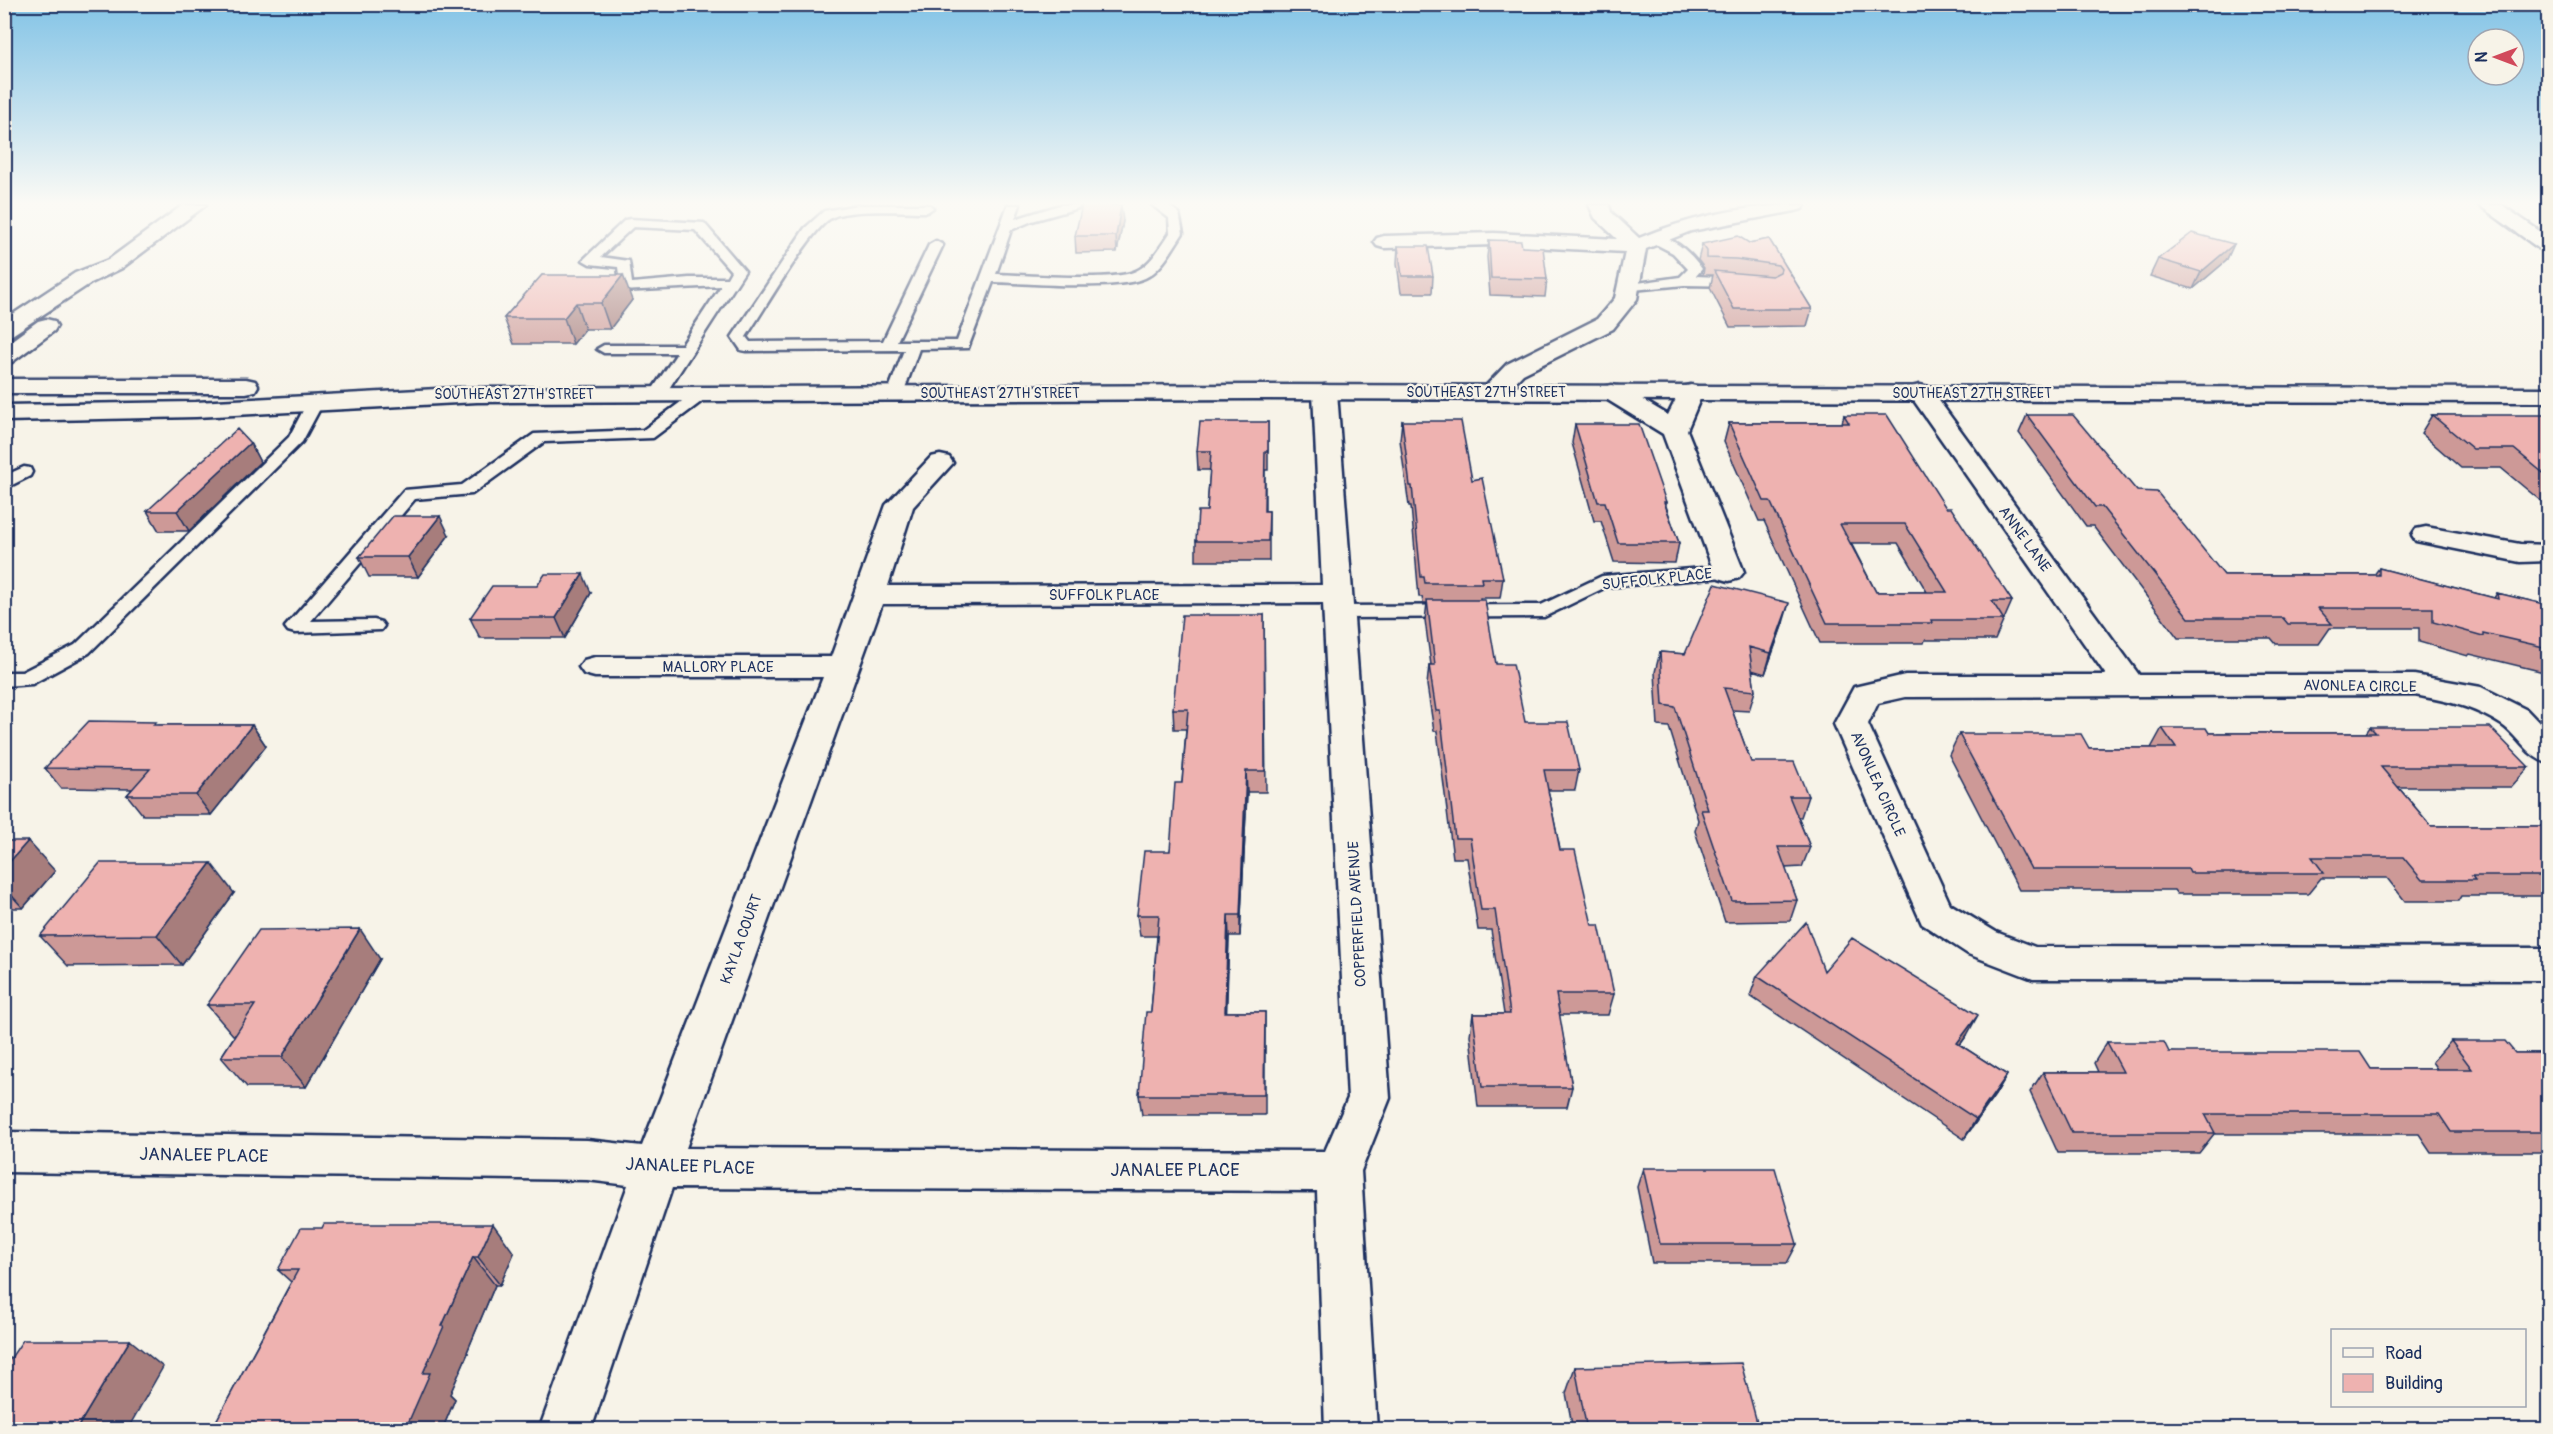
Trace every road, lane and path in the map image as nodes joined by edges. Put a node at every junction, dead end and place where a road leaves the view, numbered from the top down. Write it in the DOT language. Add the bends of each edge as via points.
graph roads {
  1 [pos="97,272"];
  2 [pos="112,272"];
  3 [pos="625,272"];
  4 [pos="737,272"];
  5 [pos="783,272"];
  6 [pos="923,272"];
  7 [pos="990,272"];
  8 [pos="1144,272"];
  9 [pos="1634,272"];
  10 [pos="1692,272"];
  11 [pos="988,278"];
  12 [pos="1685,280"];
  13 [pos="731,282"];
  14 [pos="1757,285"];
  15 [pos="1628,288"];
  16 [pos="4,330"];
  17 [pos="888,345"];
  18 [pos="913,345"];
  19 [pos="604,349"];
  20 [pos="687,349"];
  21 [pos="4,357"];
  22 [pos="4,386"];
  23 [pos="1325,392"];
  24 [pos="1492,392"];
  25 [pos="1612,392"];
  26 [pos="1690,392"];
  27 [pos="1920,392"];
  28 [pos="658,393"];
  29 [pos="704,393"];
  30 [pos="895,394"];
  31 [pos="424,395"];
  32 [pos="2546,397"];
  33 [pos="315,404"];
  34 [pos="4,413"];
  35 [pos="1674,430"];
  36 [pos="940,463"];
  37 [pos="24,472"];
  38 [pos="4,484"];
  39 [pos="2426,535"];
  40 [pos="2548,553"];
  41 [pos="1729,572"];
  42 [pos="870,595"];
  43 [pos="1339,603"];
  44 [pos="374,626"];
  45 [pos="595,667"];
  46 [pos="841,667"];
  47 [pos="4,680"];
  48 [pos="2130,686"];
  49 [pos="2548,751"];
  50 [pos="2548,964"];
  51 [pos="4,1152"];
  52 [pos="656,1168"];
  53 [pos="1339,1171"];
  54 [pos="565,1430"];
  55 [pos="1351,1430"];
  1 -- 16 [label="street"];
  2 -- 21 [label="street" via="110,279"];
  3 -- 13 [label="lane" via="626,288"];
  4 -- 13 [label="lane"];
  5 -- 17 [label="lane" via="739,337 746,347"];
  6 -- 17 [label="lane"];
  7 -- 11 [label="lane"];
  8 -- 11 [label="lane" via="1115,279"];
  9 -- 15 [label="street"];
  10 -- 12 [label="lane"];
  11 -- 18 [label="lane" via="963,345"];
  12 -- 14 [label="lane"];
  12 -- 15 [label="lane"];
  13 -- 20 [label="lane"];
  15 -- 24 [label="street" via="1626,300 1605,324 1515,369"];
  17 -- 18 [label="lane"];
  18 -- 30 [label="lane"];
  19 -- 20 [label="lane"];
  20 -- 28 [label="lane"];
  22 -- 31 [label="street, SOUTHEAST 27TH STREET" via="345,386"];
  23 -- 24 [label="street, SOUTHEAST 27TH STREET"];
  23 -- 30 [label="street, SOUTHEAST 27TH STREET"];
  23 -- 43 [label="street, COPPERFIELD AVENUE"];
  24 -- 25 [label="street, SOUTHEAST 27TH STREET"];
  25 -- 26 [label="street, SOUTHEAST 27TH STREET"];
  25 -- 35 [label="street"];
  26 -- 27 [label="street, SOUTHEAST 27TH STREET"];
  26 -- 35 [label="street"];
  27 -- 32 [label="street, SOUTHEAST 27TH STREET"];
  27 -- 48 [label="street, ANNE LANE"];
  28 -- 29 [label="street, SOUTHEAST 27TH STREET"];
  28 -- 31 [label="street, SOUTHEAST 27TH STREET"];
  29 -- 30 [label="street, SOUTHEAST 27TH STREET"];
  29 -- 44 [label="lane" via="647,435 540,437 466,490 410,494 295,627"];
  31 -- 33 [label="street, SOUTHEAST 27TH STREET"];
  33 -- 34 [label="street, SOUTHEAST 27TH STREET" via="128,413"];
  33 -- 47 [label="lane" via="296,439 82,649 25,679"];
  35 -- 41 [label="street"];
  36 -- 42 [label="street, KAYLA COURT" via="900,505"];
  37 -- 38 [label="lane"];
  39 -- 40 [label="street" via="2520,553"];
  41 -- 43 [label="lane, SUFFOLK PLACE" via="1602,582 1544,611"];
  42 -- 43 [label="street, SUFFOLK PLACE"];
  42 -- 46 [label="street, KAYLA COURT"];
  43 -- 53 [label="street, COPPERFIELD AVENUE" via="1369,1098"];
  45 -- 46 [label="street, MALLORY PLACE"];
  46 -- 52 [label="street, KAYLA COURT"];
  48 -- 49 [label="street, AVONLEA CIRCLE" via="2414,685 2470,695 2515,718"];
  48 -- 50 [label="street, AVONLEA CIRCLE" via="1905,686 1865,695 1851,724 1935,914 1982,943 2033,963"];
  51 -- 52 [label="street, JANALEE PLACE" via="576,1160"];
  52 -- 53 [label="street, JANALEE PLACE"];
  52 -- 54 [label="street, KAYLA COURT"];
  53 -- 55 [label="street, COPPERFIELD AVENUE"];
}
